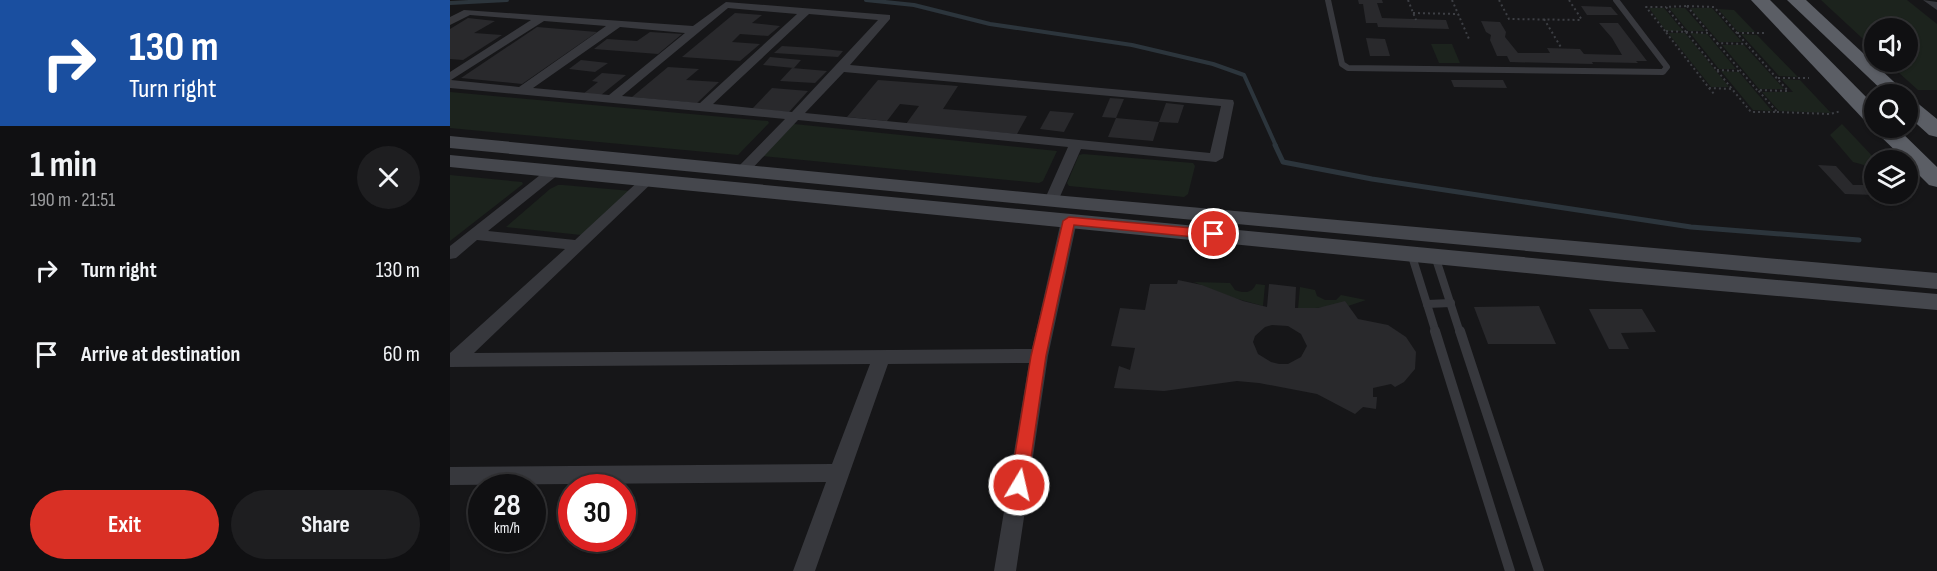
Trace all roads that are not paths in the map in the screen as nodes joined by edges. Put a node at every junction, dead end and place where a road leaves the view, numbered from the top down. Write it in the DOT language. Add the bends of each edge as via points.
graph roads {
  1 [pos="1328,0"];
  2 [pos="1616,0"];
  3 [pos="1760,0"];
  4 [pos="1796,0"];
  5 [pos="1928,0"];
  6 [pos="1937,7"];
  7 [pos="806,11"];
  8 [pos="542,18"];
  9 [pos="450,22"];
  10 [pos="617,24"];
  11 [pos="696,30"];
  12 [pos="841,68"];
  13 [pos="450,77"];
  14 [pos="450,84"];
  15 [pos="1886,84"];
  16 [pos="522,90"];
  17 [pos="611,99"];
  18 [pos="703,106"];
  19 [pos="1864,107"];
  20 [pos="1918,114"];
  21 [pos="794,116"];
  22 [pos="1937,130"];
  23 [pos="1895,138"];
  24 [pos="450,142"];
  25 [pos="1076,144"];
  26 [pos="450,161"];
  27 [pos="743,170"];
  28 [pos="554,171"];
  29 [pos="648,180"];
  30 [pos="1937,180"];
  31 [pos="868,183"];
  32 [pos="856,200"];
  33 [pos="1051,201"];
  34 [pos="1069,221"];
  35 [pos="473,235"];
  36 [pos="578,245"];
  37 [pos="450,253"];
  38 [pos="1411,253"];
  39 [pos="1435,256"];
  40 [pos="1790,268"];
  41 [pos="1937,282"];
  42 [pos="1803,291"];
  43 [pos="1937,302"];
  44 [pos="1427,303"];
  45 [pos="1451,303"];
  46 [pos="1039,356"];
  47 [pos="881,358"];
  48 [pos="452,360"];
  49 [pos="838,473"];
  50 [pos="450,476"];
  51 [pos="804,571"];
  52 [pos="1005,571"];
  53 [pos="1510,571"];
  54 [pos="1539,571"];
  1 -- 2 [label="lane" via="1341,61 1348,68 1663,72 1667,67"];
  3 -- 19 [label="highway"];
  4 -- 15 [label="highway"];
  5 -- 6 [label="street"];
  7 -- 11 [label="street" via="726,5"];
  7 -- 12 [label="street" via="886,17"];
  7 -- 18 [label="street"];
  8 -- 9 [label="street" via="468,12"];
  8 -- 10 [label="street"];
  8 -- 13 [label="street"];
  10 -- 11 [label="street"];
  10 -- 16 [label="street"];
  11 -- 17 [label="street"];
  12 -- 21 [label="street"];
  12 -- 25 [label="street" via="1228,103 1216,158"];
  14 -- 16 [label="street"];
  16 -- 17 [label="street"];
  17 -- 18 [label="street"];
  18 -- 21 [label="street"];
  20 -- 22 [label="highway"];
  21 -- 25 [label="street"];
  21 -- 27 [label="street"];
  23 -- 30 [label="highway"];
  24 -- 27 [label="main road"];
  25 -- 33 [label="street"];
  26 -- 28 [label="main road"];
  27 -- 31 [label="main road"];
  28 -- 29 [label="main road"];
  28 -- 35 [label="street"];
  29 -- 32 [label="main road"];
  29 -- 36 [label="street"];
  31 -- 32 [label="main road"];
  31 -- 33 [label="main road"];
  32 -- 34 [label="main road"];
  33 -- 40 [label="main road"];
  34 -- 38 [label="main road"];
  34 -- 46 [label="street"];
  35 -- 36 [label="street"];
  35 -- 37 [label="street"];
  36 -- 48 [label="street"];
  38 -- 39 [label="main road"];
  38 -- 44 [label="lane"];
  39 -- 42 [label="main road"];
  39 -- 45 [label="lane"];
  40 -- 41 [label="main road"];
  40 -- 42 [label="main road"];
  42 -- 43 [label="main road"];
  44 -- 45 [label="lane"];
  44 -- 53 [label="lane"];
  45 -- 54 [label="lane"];
  46 -- 47 [label="street"];
  46 -- 52 [label="street"];
  47 -- 48 [label="street"];
  47 -- 49 [label="street"];
  49 -- 50 [label="street"];
  49 -- 51 [label="street"];
}
